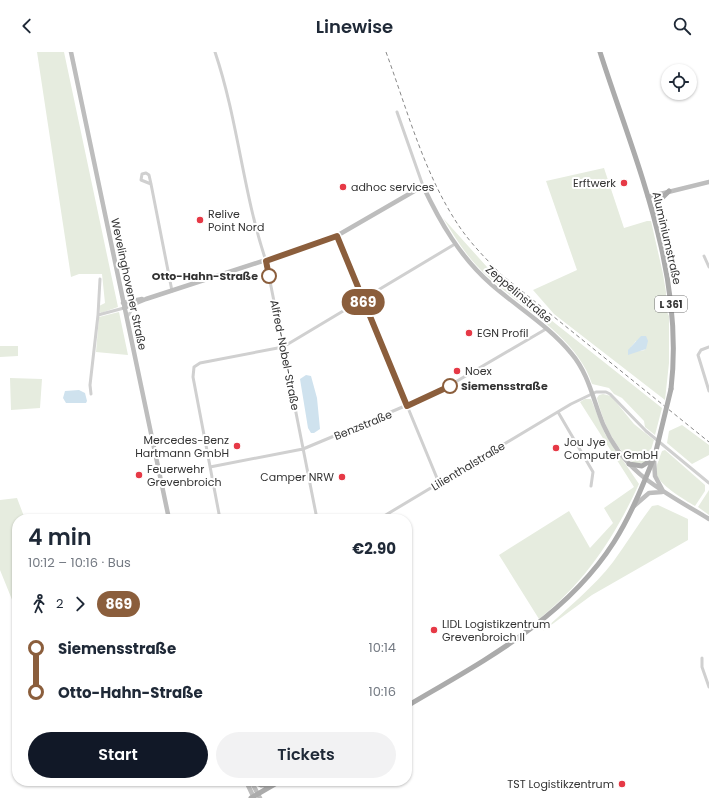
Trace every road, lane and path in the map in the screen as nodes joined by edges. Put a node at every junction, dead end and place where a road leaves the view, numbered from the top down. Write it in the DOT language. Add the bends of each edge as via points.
graph roads {
  1 [pos="71,52"];
  2 [pos="215,52"];
  3 [pos="600,52"];
  4 [pos="397,112"];
  5 [pos="709,182"];
  6 [pos="151,184"];
  7 [pos="422,186"];
  8 [pos="669,191"];
  9 [pos="648,197"];
  10 [pos="654,220"];
  11 [pos="337,236"];
  12 [pos="455,244"];
  13 [pos="704,256"];
  14 [pos="266,261"];
  15 [pos="709,267"];
  16 [pos="100,279"];
  17 [pos="172,290"];
  18 [pos="146,299"];
  19 [pos="362,300"];
  20 [pos="136,304"];
  21 [pos="124,306"];
  22 [pos="98,315"];
  23 [pos="127,319"];
  24 [pos="546,328"];
  25 [pos="283,347"];
  26 [pos="709,347"];
  27 [pos="709,391"];
  28 [pos="592,393"];
  29 [pos="91,394"];
  30 [pos="407,406"];
  31 [pos="558,412"];
  32 [pos="303,449"];
  33 [pos="654,456"];
  34 [pos="629,464"];
  35 [pos="210,467"];
  36 [pos="645,480"];
  37 [pos="709,482"];
  38 [pos="439,483"];
  39 [pos="591,486"];
  40 [pos="664,492"];
  41 [pos="633,508"];
  42 [pos="168,514"];
  43 [pos="219,514"];
  44 [pos="316,514"];
  45 [pos="387,514"];
  46 [pos="709,519"];
  47 [pos="702,658"];
  48 [pos="709,687"];
  49 [pos="412,703"];
  50 [pos="249,786"];
  51 [pos="252,786"];
  52 [pos="273,786"];
  53 [pos="255,797"];
  1 -- 21 [label="street, Wevelinghovener Straße"];
  2 -- 14 [label="street, Alfred-Nobel-Straße" via="230,105 258,238"];
  3 -- 9 [label="main road, Aluminiumstraße / L 361"];
  4 -- 7 [label="street, Zeppelinstraße"];
  5 -- 8 [label="street"];
  6 -- 17 [label="street"];
  7 -- 11 [label="street"];
  7 -- 12 [label="street, Zeppelinstraße"];
  8 -- 9 [label="street"];
  8 -- 10 [label="main road" via="658,203"];
  9 -- 10 [label="main road, Aluminiumstraße / L 361"];
  10 -- 33 [label="main road, Aluminiumstraße / L 361, bridge" via="664,260 672,312 673,347 670,389"];
  11 -- 14 [label="street"];
  11 -- 19 [label="street"];
  12 -- 19 [label="street"];
  12 -- 24 [label="street, Zeppelinstraße" via="486,280"];
  13 -- 15 [label="street"];
  14 -- 17 [label="street"];
  14 -- 25 [label="street, Alfred-Nobel-Straße"];
  16 -- 22 [label="street"];
  17 -- 18 [label="street"];
  18 -- 20 [label="street"];
  18 -- 21 [label="street"];
  19 -- 25 [label="street"];
  19 -- 30 [label="street"];
  20 -- 21 [label="street"];
  20 -- 23 [label="street"];
  21 -- 22 [label="street"];
  21 -- 23 [label="street, Wevelinghovener Straße"];
  22 -- 29 [label="street"];
  23 -- 42 [label="street, Wevelinghovener Straße"];
  24 -- 28 [label="street, Zeppelinstraße" via="577,360"];
  24 -- 30 [label="street, Benzstraße" via="450,386"];
  25 -- 32 [label="street, Alfred-Nobel-Straße"];
  25 -- 35 [label="street" via="200,363 193,368 192,377"];
  26 -- 27 [label="street" via="701,350 698,355"];
  28 -- 31 [label="street, Lilienthalstraße"];
  28 -- 34 [label="street, Zeppelinstraße" via="607,432"];
  28 -- 37 [label="street" via="603,391 610,394 646,431"];
  30 -- 32 [label="street, Benzstraße"];
  30 -- 38 [label="street"];
  31 -- 38 [label="street, Lilienthalstraße"];
  31 -- 39 [label="street" via="593,472"];
  32 -- 35 [label="street, Benzstraße"];
  32 -- 44 [label="street, Alfred-Nobel-Straße"];
  33 -- 34 [label="main road" via="642,466"];
  33 -- 36 [label="main road, Aluminiumstraße / L 361"];
  33 -- 40 [label="street" via="654,476"];
  34 -- 36 [label="street, Zeppelinstraße"];
  35 -- 43 [label="street"];
  36 -- 40 [label="street, Zeppelinstraße"];
  36 -- 41 [label="main road, L 361"];
  38 -- 45 [label="street, Lilienthalstraße"];
  40 -- 41 [label="street" via="649,493"];
  40 -- 46 [label="street, Zeppelinstraße"];
  41 -- 49 [label="main road, L 361" via="613,544 596,567 552,613 502,649"];
  47 -- 48 [label="street" via="702,667"];
  50 -- 53 [label="street"];
  51 -- 53 [label="street"];
  52 -- 53 [label="main road"];
}
